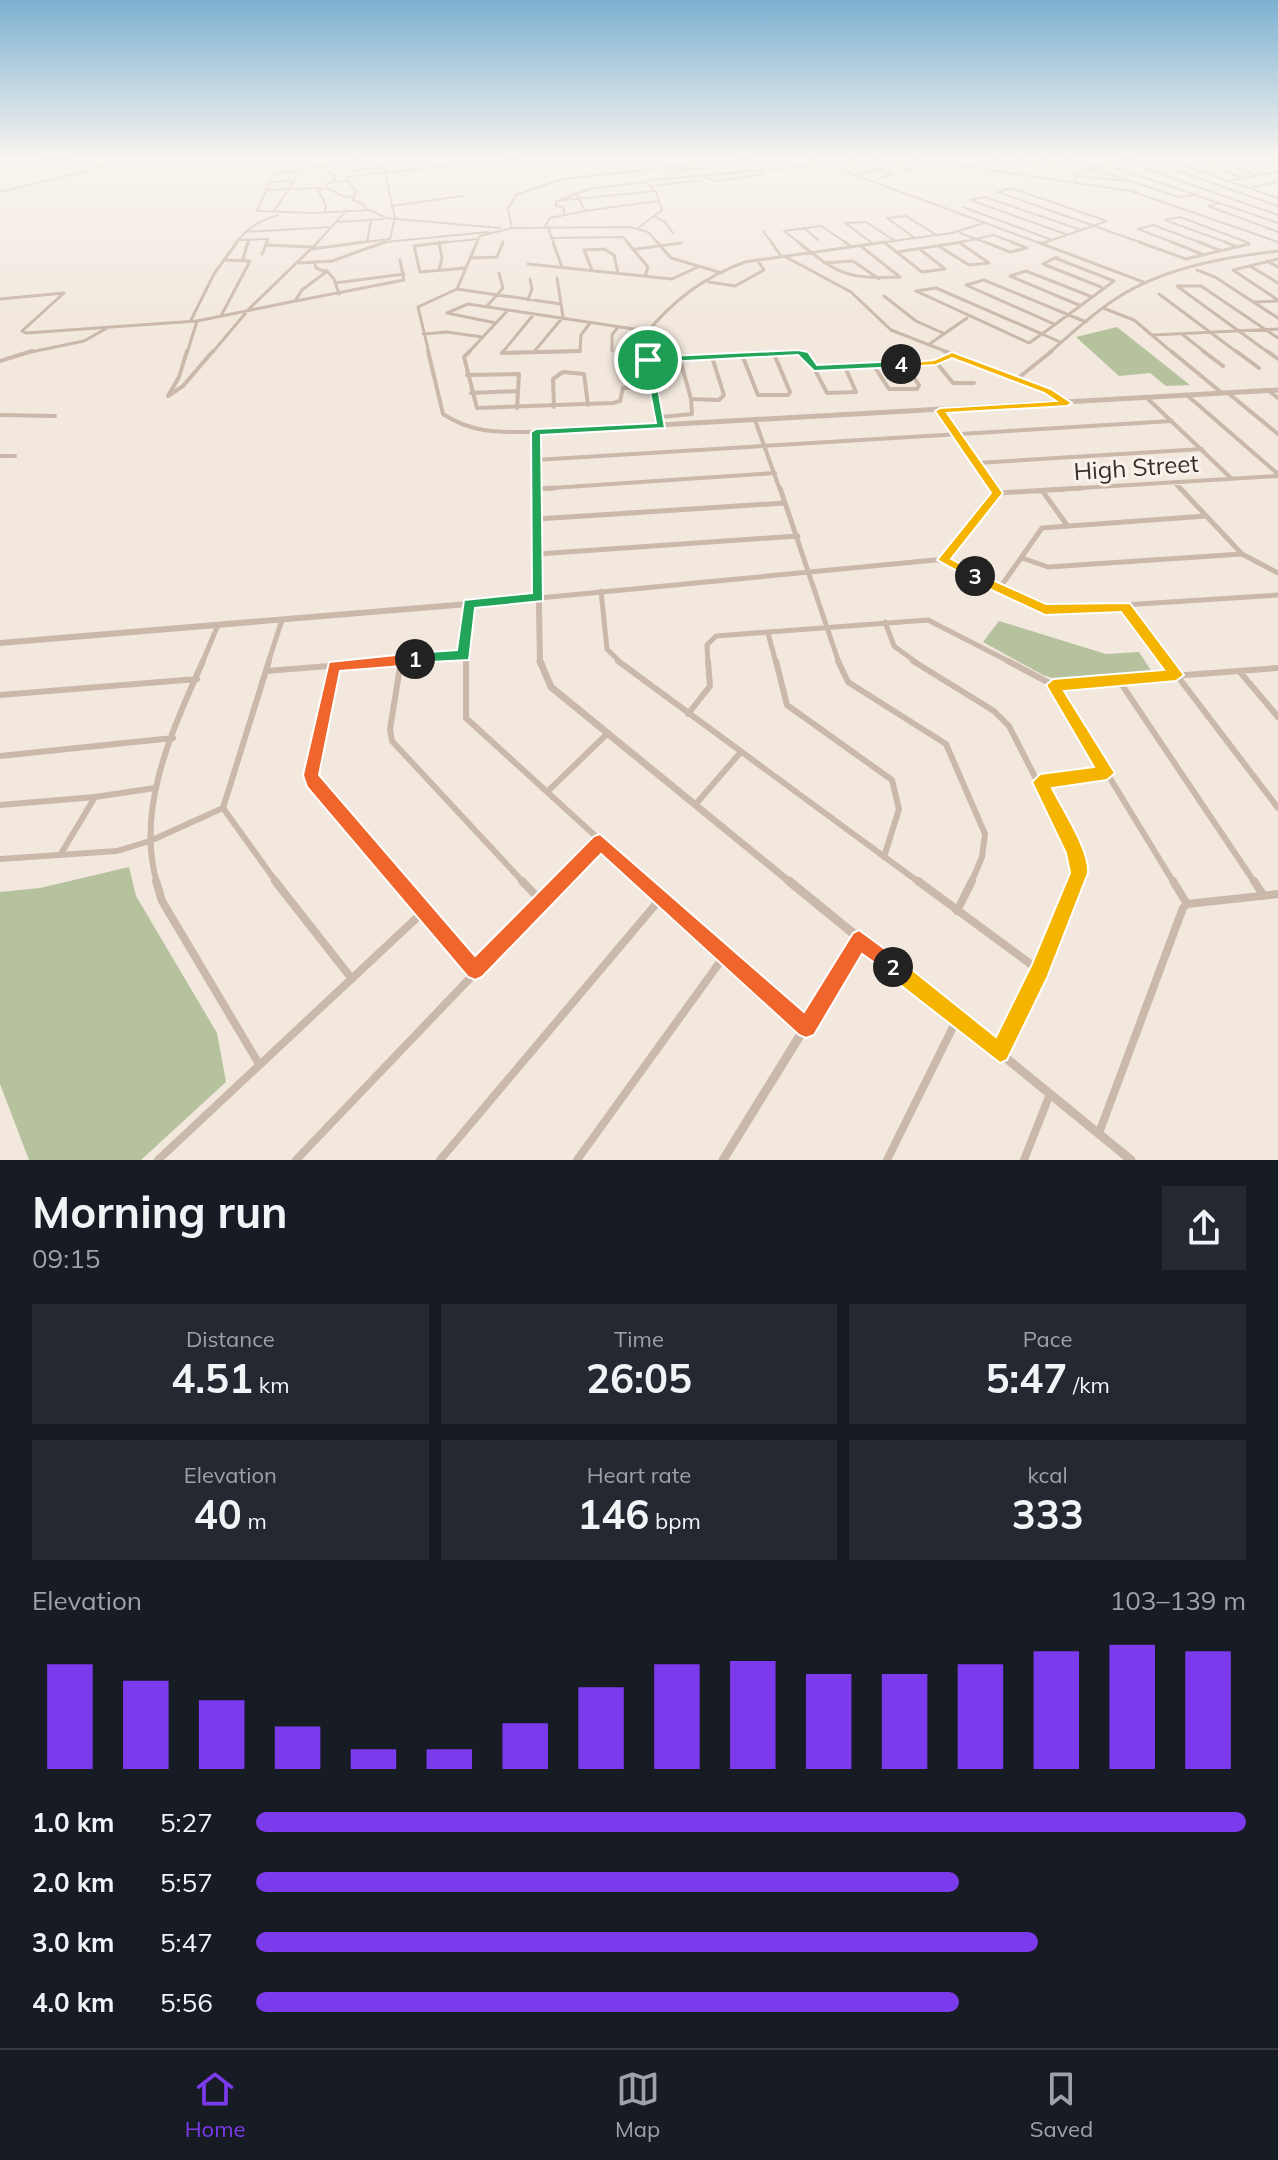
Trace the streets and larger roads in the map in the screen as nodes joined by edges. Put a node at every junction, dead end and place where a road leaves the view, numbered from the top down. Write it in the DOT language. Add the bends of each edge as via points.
graph roads {
  1 [pos="275,212"];
  2 [pos="325,212"];
  3 [pos="345,212"];
  4 [pos="371,212"];
  5 [pos="394,212"];
  6 [pos="510,212"];
  7 [pos="579,212"];
  8 [pos="660,212"];
  9 [pos="955,212"];
  10 [pos="976,212"];
  11 [pos="994,212"];
  12 [pos="1001,212"];
  13 [pos="1029,212"];
  14 [pos="1057,212"];
  15 [pos="1081,212"];
  16 [pos="1197,212"];
  17 [pos="1224,212"];
  18 [pos="1247,212"];
  19 [pos="285,213"];
  20 [pos="305,213"];
  21 [pos="318,213"];
  22 [pos="565,215"];
  23 [pos="984,215"];
  24 [pos="655,217"];
  25 [pos="386,218"];
  26 [pos="395,218"];
  27 [pos="1214,218"];
  28 [pos="371,220"];
  29 [pos="337,222"];
  30 [pos="984,223"];
  31 [pos="1198,223"];
  32 [pos="1278,223"];
  33 [pos="1096,225"];
  34 [pos="332,227"];
  35 [pos="546,227"];
  36 [pos="322,228"];
  37 [pos="512,228"];
  38 [pos="803,228"];
  39 [pos="1267,228"];
  40 [pos="505,229"];
  41 [pos="637,229"];
  42 [pos="295,230"];
  43 [pos="1081,230"];
  44 [pos="763,231"];
  45 [pos="244,232"];
  46 [pos="493,232"];
  47 [pos="958,232"];
  48 [pos="1253,232"];
  49 [pos="1278,232"];
  50 [pos="673,233"];
  51 [pos="937,235"];
  52 [pos="1068,235"];
  53 [pos="550,238"];
  54 [pos="916,238"];
  55 [pos="478,239"];
  56 [pos="239,240"];
  57 [pos="249,240"];
  58 [pos="818,240"];
  59 [pos="978,240"];
  60 [pos="1052,240"];
  61 [pos="387,241"];
  62 [pos="895,241"];
  63 [pos="367,242"];
  64 [pos="439,242"];
  65 [pos="503,242"];
  66 [pos="1278,242"];
  67 [pos="681,243"];
  68 [pos="884,243"];
  69 [pos="960,243"];
  70 [pos="873,244"];
  71 [pos="1041,244"];
  72 [pos="266,245"];
  73 [pos="861,246"];
  74 [pos="660,247"];
  75 [pos="851,247"];
  76 [pos="939,247"];
  77 [pos="1236,247"];
  78 [pos="313,248"];
  79 [pos="635,249"];
  80 [pos="920,249"];
  81 [pos="1220,251"];
  82 [pos="1278,251"];
  83 [pos="810,252"];
  84 [pos="897,252"];
  85 [pos="1065,253"];
  86 [pos="262,254"];
  87 [pos="1204,255"];
  88 [pos="784,256"];
  89 [pos="471,258"];
  90 [pos="1055,258"];
  91 [pos="243,259"];
  92 [pos="1278,259"];
  93 [pos="226,260"];
  94 [pos="400,260"];
  95 [pos="757,260"];
  96 [pos="1266,261"];
  97 [pos="298,263"];
  98 [pos="824,263"];
  99 [pos="315,264"];
  100 [pos="528,264"];
  101 [pos="699,266"];
  102 [pos="1250,266"];
  103 [pos="562,267"];
  104 [pos="1278,267"];
  105 [pos="466,268"];
  106 [pos="1195,269"];
  107 [pos="326,270"];
  108 [pos="439,270"];
  109 [pos="592,270"];
  110 [pos="499,273"];
  111 [pos="618,273"];
  112 [pos="722,273"];
  113 [pos="404,274"];
  114 [pos="645,276"];
  115 [pos="557,278"];
  116 [pos="530,279"];
  117 [pos="880,279"];
  118 [pos="708,282"];
  119 [pos="335,283"];
  120 [pos="1146,283"];
  121 [pos="1278,283"];
  122 [pos="1102,287"];
  123 [pos="457,289"];
  124 [pos="339,294"];
  125 [pos="1159,294"];
  126 [pos="498,295"];
  127 [pos="884,296"];
  128 [pos="1090,296"];
  129 [pos="0,299"];
  130 [pos="528,300"];
  131 [pos="1278,300"];
  132 [pos="295,301"];
  133 [pos="1253,302"];
  134 [pos="561,304"];
  135 [pos="1080,305"];
  136 [pos="486,307"];
  137 [pos="1103,308"];
  138 [pos="249,309"];
  139 [pos="508,310"];
  140 [pos="222,314"];
  141 [pos="534,314"];
  142 [pos="1067,315"];
  143 [pos="563,317"];
  144 [pos="968,317"];
  145 [pos="1278,318"];
  146 [pos="191,321"];
  147 [pos="197,321"];
  148 [pos="591,322"];
  149 [pos="1086,322"];
  150 [pos="496,323"];
  151 [pos="1054,324"];
  152 [pos="618,326"];
  153 [pos="109,327"];
  154 [pos="1265,329"];
  155 [pos="1278,329"];
  156 [pos="1239,330"];
  157 [pos="647,331"];
  158 [pos="1211,332"];
  159 [pos="943,333"];
  160 [pos="1181,333"];
  161 [pos="423,334"];
  162 [pos="1041,335"];
  163 [pos="1152,335"];
  164 [pos="483,337"];
  165 [pos="1278,338"];
  166 [pos="1060,342"];
  167 [pos="928,345"];
  168 [pos="612,351"];
  169 [pos="532,353"];
  170 [pos="774,354"];
  171 [pos="742,355"];
  172 [pos="952,355"];
  173 [pos="712,357"];
  174 [pos="680,359"];
  175 [pos="1278,359"];
  176 [pos="648,360"];
  177 [pos="0,361"];
  178 [pos="936,362"];
  179 [pos="905,364"];
  180 [pos="874,366"];
  181 [pos="1223,366"];
  182 [pos="845,367"];
  183 [pos="814,368"];
  184 [pos="1259,368"];
  185 [pos="467,375"];
  186 [pos="1017,379"];
  187 [pos="974,383"];
  188 [pos="654,386"];
  189 [pos="1278,390"];
  190 [pos="518,391"];
  191 [pos="1269,391"];
  192 [pos="471,393"];
  193 [pos="1225,394"];
  194 [pos="1188,396"];
  195 [pos="1147,398"];
  196 [pos="1278,398"];
  197 [pos="691,399"];
  198 [pos="1067,403"];
  199 [pos="588,405"];
  200 [pos="554,407"];
  201 [pos="517,408"];
  202 [pos="940,411"];
  203 [pos="0,415"];
  204 [pos="55,416"];
  205 [pos="660,417"];
  206 [pos="755,420"];
  207 [pos="1172,421"];
  208 [pos="661,426"];
  209 [pos="536,432"];
  210 [pos="957,434"];
  211 [pos="1278,434"];
  212 [pos="765,446"];
  213 [pos="1202,449"];
  214 [pos="0,456"];
  215 [pos="15,456"];
  216 [pos="535,460"];
  217 [pos="977,463"];
  218 [pos="775,473"];
  219 [pos="1278,475"];
  220 [pos="1231,478"];
  221 [pos="1174,482"];
  222 [pos="537,489"];
  223 [pos="1043,492"];
  224 [pos="997,493"];
  225 [pos="785,503"];
  226 [pos="1206,516"];
  227 [pos="537,519"];
  228 [pos="1067,526"];
  229 [pos="798,536"];
  230 [pos="538,554"];
  231 [pos="1242,554"];
  232 [pos="1022,558"];
  233 [pos="943,560"];
  234 [pos="810,572"];
  235 [pos="1278,573"];
  236 [pos="999,589"];
  237 [pos="601,591"];
  238 [pos="1278,595"];
  239 [pos="539,598"];
  240 [pos="469,604"];
  241 [pos="1125,607"];
  242 [pos="282,620"];
  243 [pos="885,622"];
  244 [pos="218,625"];
  245 [pos="824,626"];
  246 [pos="768,633"];
  247 [pos="0,643"];
  248 [pos="464,656"];
  249 [pos="401,660"];
  250 [pos="334,666"];
  251 [pos="1278,668"];
  252 [pos="266,671"];
  253 [pos="1239,671"];
  254 [pos="1176,675"];
  255 [pos="197,679"];
  256 [pos="1118,679"];
  257 [pos="1053,685"];
  258 [pos="0,695"];
  259 [pos="688,714"];
  260 [pos="1278,717"];
  261 [pos="608,733"];
  262 [pos="173,738"];
  263 [pos="740,753"];
  264 [pos="0,756"];
  265 [pos="1107,773"];
  266 [pos="1040,782"];
  267 [pos="155,788"];
  268 [pos="548,791"];
  269 [pos="95,797"];
  270 [pos="0,805"];
  271 [pos="695,805"];
  272 [pos="223,808"];
  273 [pos="1278,808"];
  274 [pos="150,841"];
  275 [pos="600,842"];
  276 [pos="61,853"];
  277 [pos="884,857"];
  278 [pos="0,859"];
  279 [pos="1278,894"];
  280 [pos="1264,896"];
  281 [pos="661,898"];
  282 [pos="542,902"];
  283 [pos="1187,904"];
  284 [pos="957,911"];
  285 [pos="423,912"];
  286 [pos="859,940"];
  287 [pos="725,955"];
  288 [pos="475,970"];
  289 [pos="1040,971"];
  290 [pos="352,979"];
  291 [pos="957,1019"];
  292 [pos="806,1027"];
  293 [pos="1000,1053"];
  294 [pos="259,1064"];
  295 [pos="1050,1094"];
  296 [pos="1099,1133"];
  297 [pos="163,1158"];
  298 [pos="296,1160"];
  299 [pos="440,1160"];
  300 [pos="577,1160"];
  301 [pos="723,1160"];
  302 [pos="887,1160"];
  303 [pos="1024,1160"];
  304 [pos="1131,1160"];
  1 -- 19 [label="street"];
  2 -- 21 [label="street"];
  3 -- 29 [label="street"];
  4 -- 25 [label="street"];
  5 -- 26 [label="street"];
  6 -- 37 [label="street"];
  7 -- 22 [label="street"];
  8 -- 24 [label="street"];
  9 -- 30 [label="street"];
  10 -- 23 [label="street"];
  11 -- 23 [label="street"];
  12 -- 52 [label="street"];
  13 -- 43 [label="street"];
  14 -- 33 [label="street"];
  15 -- 33 [label="street" via="1107,221"];
  16 -- 27 [label="street"];
  17 -- 39 [label="street"];
  18 -- 32 [label="street"];
  19 -- 20 [label="street"];
  19 -- 45 [label="street"];
  20 -- 21 [label="street"];
  20 -- 42 [label="street"];
  21 -- 36 [label="street"];
  22 -- 35 [label="street" via="550,218"];
  23 -- 60 [label="street"];
  24 -- 41 [label="street"];
  24 -- 50 [label="street"];
  25 -- 26 [label="street"];
  25 -- 28 [label="street"];
  26 -- 40 [label="street"];
  26 -- 61 [label="street"];
  27 -- 31 [label="street"];
  27 -- 48 [label="street"];
  28 -- 29 [label="street"];
  28 -- 63 [label="street"];
  29 -- 34 [label="street"];
  30 -- 47 [label="street"];
  30 -- 71 [label="street"];
  31 -- 77 [label="street" via="1250,243"];
  31 -- 77 [label="street" via="1177,216 1165,219"];
  33 -- 43 [label="street"];
  33 -- 87 [label="street" via="1184,259"];
  34 -- 36 [label="street"];
  34 -- 78 [label="street"];
  35 -- 37 [label="street"];
  35 -- 41 [label="street"];
  35 -- 53 [label="street"];
  36 -- 42 [label="street"];
  37 -- 40 [label="street"];
  38 -- 58 [label="street"];
  38 -- 75 [label="street" via="824,226"];
  38 -- 83 [label="street" via="784,231"];
  39 -- 48 [label="street"];
  39 -- 49 [label="street"];
  40 -- 46 [label="street"];
  41 -- 74 [label="street" via="648,232"];
  42 -- 45 [label="street"];
  43 -- 52 [label="street"];
  44 -- 88 [label="street"];
  45 -- 56 [label="street"];
  46 -- 55 [label="street"];
  46 -- 61 [label="street"];
  47 -- 51 [label="street"];
  47 -- 59 [label="street"];
  48 -- 66 [label="street"];
  51 -- 54 [label="street"];
  51 -- 54 [label="street" via="906,216 887,218"];
  52 -- 60 [label="street"];
  53 -- 79 [label="street" via="621,236"];
  53 -- 103 [label="street"];
  54 -- 62 [label="street"];
  55 -- 64 [label="street"];
  55 -- 89 [label="street"];
  56 -- 57 [label="street"];
  56 -- 93 [label="street"];
  57 -- 72 [label="street" via="267,239"];
  57 -- 91 [label="street"];
  59 -- 59 [label="street" via="1014,253 1027,248 996,235"];
  59 -- 69 [label="street"];
  60 -- 71 [label="street"];
  61 -- 63 [label="street"];
  61 -- 99 [label="street"];
  62 -- 68 [label="street"];
  62 -- 70 [label="street" via="864,221 845,223"];
  63 -- 78 [label="street"];
  64 -- 108 [label="street"];
  64 -- 108 [label="street" via="413,247 420,272"];
  65 -- 89 [label="street" via="497,257"];
  67 -- 74 [label="street"];
  68 -- 70 [label="street"];
  68 -- 84 [label="street"];
  69 -- 76 [label="street"];
  69 -- 76 [label="street" via="989,263 969,265"];
  70 -- 73 [label="street"];
  71 -- 85 [label="street"];
  72 -- 78 [label="street"];
  72 -- 86 [label="street"];
  73 -- 75 [label="street"];
  73 -- 117 [label="street" via="900,275"];
  74 -- 79 [label="street"];
  74 -- 101 [label="street" via="671,258"];
  75 -- 83 [label="street"];
  76 -- 80 [label="street"];
  77 -- 81 [label="street"];
  78 -- 97 [label="street"];
  79 -- 114 [label="street" via="648,267"];
  80 -- 84 [label="street"];
  80 -- 84 [label="street" via="945,269 924,272"];
  81 -- 87 [label="street"];
  81 -- 87 [label="street" via="1153,225 1138,228"];
  82 -- 106 [label="street"];
  83 -- 88 [label="street"];
  83 -- 98 [label="street"];
  85 -- 90 [label="street"];
  85 -- 120 [label="street"];
  88 -- 95 [label="street"];
  88 -- 167 [label="street" via="851,292 887,328"];
  89 -- 105 [label="street"];
  90 -- 122 [label="street" via="1043,264"];
  90 -- 122 [label="street" via="1114,280"];
  91 -- 93 [label="street"];
  91 -- 140 [label="street" via="250,261"];
  92 -- 96 [label="street"];
  93 -- 146 [label="street"];
  94 -- 113 [label="street"];
  95 -- 112 [label="street"];
  95 -- 118 [label="street" via="764,270 735,286"];
  96 -- 102 [label="street"];
  96 -- 104 [label="street"];
  97 -- 99 [label="street"];
  97 -- 138 [label="street"];
  98 -- 117 [label="street" via="862,281"];
  98 -- 117 [label="street" via="851,260"];
  99 -- 107 [label="street"];
  100 -- 103 [label="street"];
  101 -- 112 [label="street"];
  101 -- 114 [label="street" via="676,279"];
  102 -- 121 [label="street"];
  102 -- 131 [label="street" via="1233,271"];
  103 -- 109 [label="street"];
  105 -- 108 [label="street"];
  105 -- 123 [label="street"];
  106 -- 120 [label="street"];
  106 -- 133 [label="street"];
  107 -- 119 [label="street"];
  107 -- 132 [label="street"];
  109 -- 111 [label="street"];
  109 -- 111 [label="street" via="584,250 607,249 620,267"];
  110 -- 126 [label="street" via="503,285"];
  111 -- 114 [label="street"];
  112 -- 118 [label="street"];
  113 -- 119 [label="street"];
  113 -- 124 [label="street" via="404,280"];
  115 -- 134 [label="street"];
  116 -- 130 [label="street"];
  118 -- 157 [label="street" via="659,315"];
  119 -- 124 [label="street"];
  120 -- 137 [label="street"];
  122 -- 128 [label="street"];
  123 -- 126 [label="street"];
  123 -- 161 [label="street" via="419,305"];
  124 -- 132 [label="street"];
  125 -- 158 [label="street"];
  126 -- 130 [label="street"];
  126 -- 136 [label="street"];
  127 -- 159 [label="street" via="916,321"];
  128 -- 135 [label="street"];
  128 -- 135 [label="street" via="1028,271 1010,276"];
  129 -- 153 [label="street" via="64,293 22,332"];
  130 -- 134 [label="street"];
  131 -- 133 [label="street"];
  132 -- 138 [label="street"];
  133 -- 145 [label="street"];
  134 -- 143 [label="street"];
  135 -- 142 [label="street"];
  136 -- 139 [label="street"];
  136 -- 150 [label="street" via="464,304 447,313"];
  137 -- 149 [label="street"];
  137 -- 163 [label="street" via="1130,318"];
  138 -- 140 [label="street"];
  138 -- 147 [label="street" via="183,386 168,396"];
  139 -- 141 [label="street"];
  139 -- 150 [label="street"];
  140 -- 147 [label="street"];
  141 -- 143 [label="street"];
  141 -- 169 [label="street" via="502,351"];
  142 -- 149 [label="street"];
  142 -- 151 [label="street"];
  142 -- 151 [label="street" via="984,280 966,285"];
  143 -- 148 [label="street"];
  143 -- 169 [label="street"];
  144 -- 159 [label="street"];
  144 -- 162 [label="street" via="1019,341 1031,342"];
  144 -- 162 [label="street" via="916,291 936,288"];
  146 -- 147 [label="street"];
  146 -- 153 [label="street"];
  148 -- 152 [label="street"];
  148 -- 169 [label="street" via="582,332 580,351"];
  149 -- 166 [label="street"];
  150 -- 164 [label="street"];
  151 -- 162 [label="street"];
  152 -- 157 [label="street"];
  152 -- 168 [label="street"];
  153 -- 177 [label="street" via="84,341"];
  154 -- 155 [label="street"];
  154 -- 156 [label="street"];
  154 -- 156 [label="street" via="1201,286 1177,286"];
  154 -- 165 [label="street"];
  156 -- 158 [label="street"];
  156 -- 175 [label="street"];
  157 -- 176 [label="street"];
  158 -- 160 [label="street"];
  158 -- 184 [label="street"];
  159 -- 167 [label="street"];
  160 -- 163 [label="street"];
  160 -- 181 [label="street"];
  161 -- 164 [label="street"];
  161 -- 209 [label="street" via="443,414 481,432"];
  162 -- 166 [label="street"];
  163 -- 193 [label="street"];
  164 -- 185 [label="street" via="464,357"];
  166 -- 186 [label="street"];
  167 -- 172 [label="street"];
  170 -- 171 [label="street"];
  170 -- 171 [label="street" via="788,395 758,395"];
  170 -- 183 [label="street" via="803,353"];
  171 -- 173 [label="street"];
  172 -- 178 [label="street"];
  172 -- 186 [label="street"];
  173 -- 174 [label="street"];
  173 -- 197 [label="street" via="724,397"];
  174 -- 176 [label="street"];
  174 -- 197 [label="street"];
  176 -- 188 [label="street"];
  178 -- 179 [label="street"];
  178 -- 187 [label="street" via="953,383"];
  179 -- 180 [label="street"];
  179 -- 180 [label="street" via="917,389 889,389"];
  180 -- 182 [label="street"];
  182 -- 183 [label="street"];
  182 -- 183 [label="street" via="856,392 827,393"];
  185 -- 190 [label="street" via="517,372"];
  185 -- 192 [label="street"];
  186 -- 198 [label="street"];
  188 -- 199 [label="street" via="623,388 618,402"];
  188 -- 205 [label="street"];
  189 -- 191 [label="street"];
  190 -- 192 [label="street"];
  190 -- 201 [label="street"];
  191 -- 193 [label="street"];
  191 -- 196 [label="street"];
  192 -- 201 [label="street" via="477,408"];
  193 -- 194 [label="street"];
  193 -- 211 [label="street"];
  194 -- 195 [label="street"];
  194 -- 219 [label="street"];
  195 -- 198 [label="street"];
  195 -- 207 [label="street"];
  197 -- 205 [label="street" via="692,414"];
  198 -- 202 [label="street"];
  199 -- 200 [label="street"];
  199 -- 200 [label="street" via="584,374 563,372 553,379"];
  200 -- 201 [label="street"];
  202 -- 206 [label="street"];
  202 -- 210 [label="street"];
  203 -- 204 [label="street"];
  205 -- 208 [label="street"];
  206 -- 208 [label="street"];
  206 -- 212 [label="street"];
  207 -- 210 [label="street"];
  207 -- 213 [label="street"];
  208 -- 209 [label="street"];
  209 -- 216 [label="street"];
  210 -- 212 [label="street"];
  210 -- 217 [label="street"];
  212 -- 216 [label="street"];
  212 -- 218 [label="street"];
  213 -- 217 [label="street"];
  213 -- 220 [label="street"];
  214 -- 215 [label="street"];
  216 -- 222 [label="street"];
  217 -- 224 [label="street"];
  218 -- 222 [label="street"];
  218 -- 225 [label="street"];
  219 -- 220 [label="street, High Street"];
  220 -- 221 [label="street, High Street"];
  221 -- 223 [label="street, High Street"];
  221 -- 226 [label="street"];
  222 -- 227 [label="street"];
  223 -- 224 [label="street, High Street"];
  223 -- 228 [label="street"];
  224 -- 233 [label="street"];
  225 -- 227 [label="street"];
  225 -- 229 [label="street"];
  226 -- 228 [label="street"];
  226 -- 231 [label="street"];
  227 -- 230 [label="street"];
  228 -- 232 [label="street" via="1039,530"];
  229 -- 230 [label="street"];
  229 -- 234 [label="street"];
  230 -- 239 [label="street"];
  231 -- 232 [label="street" via="1048,567"];
  231 -- 235 [label="street"];
  232 -- 236 [label="street"];
  233 -- 234 [label="street"];
  233 -- 236 [label="street"];
  234 -- 237 [label="street"];
  234 -- 245 [label="street"];
  236 -- 241 [label="street" via="1045,610"];
  237 -- 239 [label="street"];
  237 -- 259 [label="street" via="608,653"];
  238 -- 241 [label="street"];
  239 -- 240 [label="street"];
  239 -- 261 [label="street" via="544,677"];
  240 -- 242 [label="street"];
  240 -- 248 [label="street"];
  241 -- 254 [label="street"];
  242 -- 244 [label="street"];
  242 -- 252 [label="street"];
  243 -- 245 [label="street"];
  243 -- 257 [label="street" via="936,622"];
  243 -- 266 [label="street" via="903,655 1001,717"];
  244 -- 247 [label="street"];
  244 -- 255 [label="street"];
  245 -- 246 [label="street"];
  245 -- 284 [label="street" via="848,682 949,748 986,833 984,850"];
  246 -- 259 [label="street" via="709,640 710,686"];
  246 -- 277 [label="street" via="787,705 892,780 899,809"];
  248 -- 249 [label="street"];
  248 -- 268 [label="street" via="466,718"];
  249 -- 250 [label="street"];
  249 -- 282 [label="street" via="392,741"];
  250 -- 252 [label="street"];
  250 -- 285 [label="street" via="313,781"];
  251 -- 253 [label="street"];
  252 -- 272 [label="street"];
  253 -- 254 [label="street"];
  253 -- 260 [label="street"];
  254 -- 256 [label="street"];
  254 -- 273 [label="street"];
  255 -- 258 [label="street"];
  255 -- 262 [label="street"];
  256 -- 257 [label="street"];
  256 -- 280 [label="street"];
  257 -- 265 [label="street"];
  259 -- 263 [label="street"];
  261 -- 268 [label="street"];
  261 -- 271 [label="street"];
  262 -- 264 [label="street"];
  262 -- 267 [label="street"];
  263 -- 271 [label="street"];
  263 -- 277 [label="street"];
  265 -- 266 [label="street"];
  265 -- 283 [label="street"];
  266 -- 289 [label="street" via="1080,865"];
  267 -- 269 [label="street"];
  267 -- 274 [label="street"];
  268 -- 275 [label="street"];
  269 -- 270 [label="street"];
  269 -- 276 [label="street"];
  271 -- 286 [label="street"];
  272 -- 274 [label="street"];
  272 -- 290 [label="street"];
  274 -- 276 [label="street" via="117,851"];
  274 -- 294 [label="street" via="152,877 162,901"];
  275 -- 281 [label="street"];
  275 -- 282 [label="street"];
  276 -- 278 [label="street"];
  277 -- 284 [label="street"];
  279 -- 280 [label="street"];
  280 -- 283 [label="street"];
  281 -- 287 [label="street"];
  281 -- 299 [label="street"];
  282 -- 288 [label="street"];
  283 -- 296 [label="street"];
  284 -- 289 [label="street"];
  285 -- 288 [label="street"];
  285 -- 290 [label="street"];
  286 -- 291 [label="street"];
  286 -- 292 [label="street"];
  287 -- 292 [label="street"];
  287 -- 300 [label="street"];
  288 -- 298 [label="street"];
  289 -- 293 [label="street"];
  290 -- 294 [label="street"];
  291 -- 293 [label="street"];
  291 -- 302 [label="street"];
  292 -- 301 [label="street"];
  293 -- 295 [label="street"];
  294 -- 297 [label="street"];
  295 -- 296 [label="street"];
  295 -- 303 [label="street"];
  296 -- 304 [label="street"];
}
